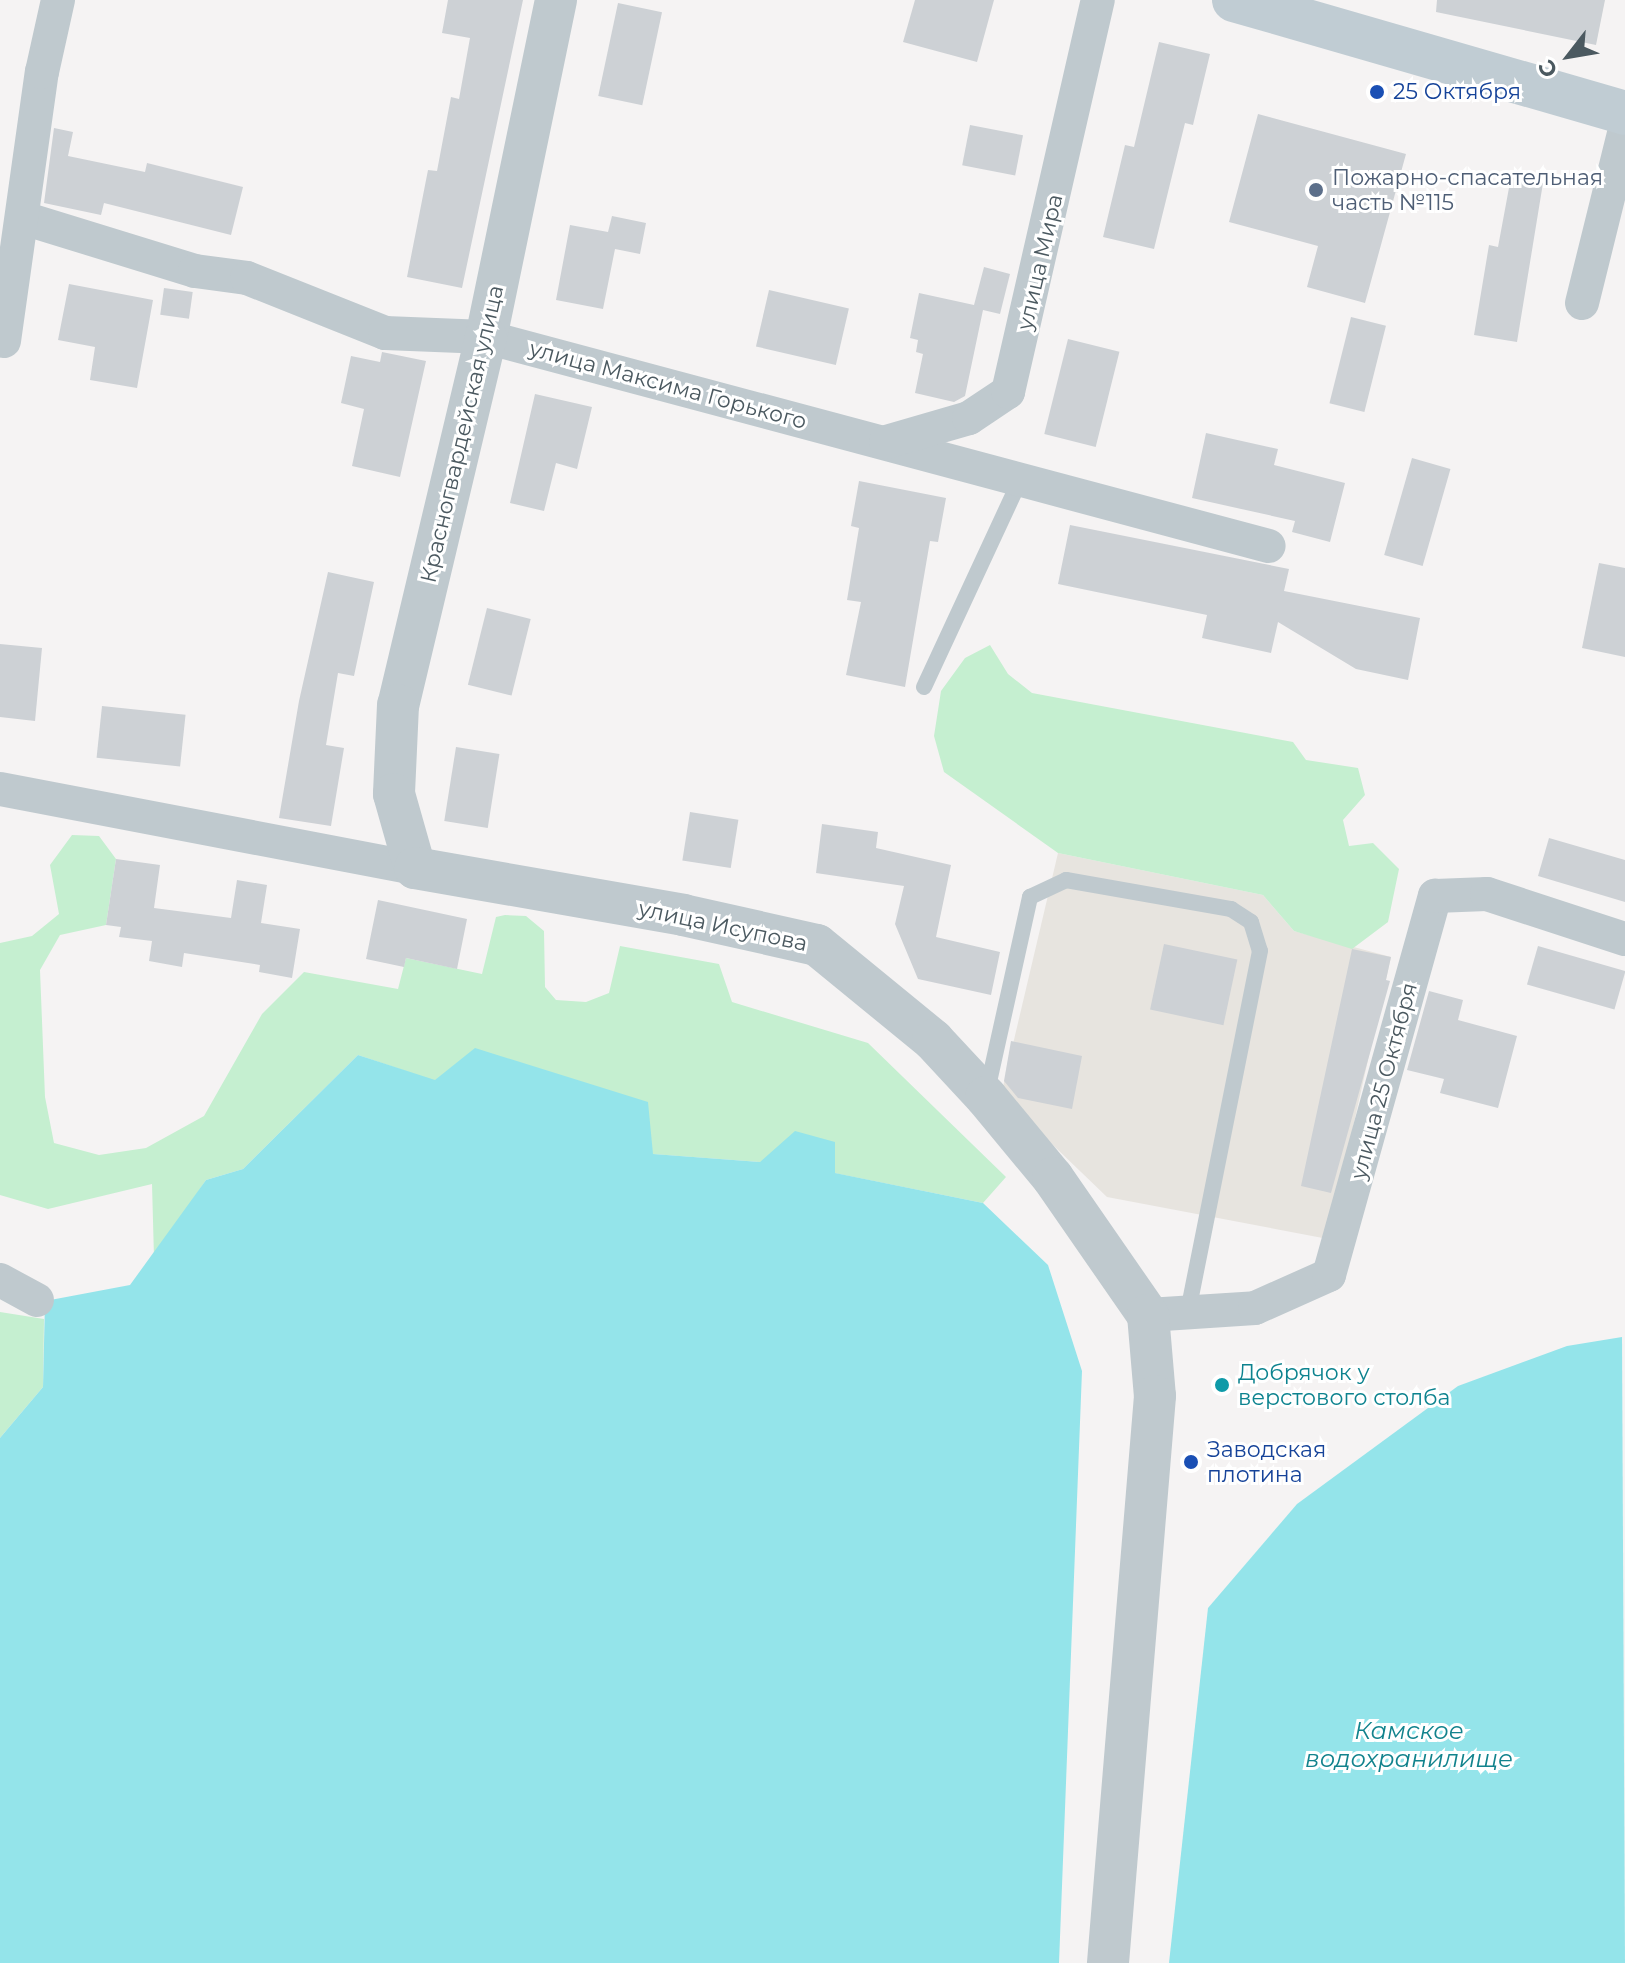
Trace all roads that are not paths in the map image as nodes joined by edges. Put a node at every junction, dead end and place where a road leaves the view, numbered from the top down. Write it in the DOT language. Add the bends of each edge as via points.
graph roads {
  1 [pos="58,0"];
  2 [pos="556,0"];
  3 [pos="1098,0"];
  4 [pos="1234,0"];
  5 [pos="1625,113"];
  6 [pos="1625,129"];
  7 [pos="23,218"];
  8 [pos="1582,303"];
  9 [pos="486,337"];
  10 [pos="4,341"];
  11 [pos="884,442"];
  12 [pos="1021,478"];
  13 [pos="1269,546"];
  14 [pos="924,687"];
  15 [pos="0,789"];
  16 [pos="415,868"];
  17 [pos="1625,939"];
  18 [pos="986,1097"];
  19 [pos="0,1280"];
  20 [pos="37,1300"];
  21 [pos="1168,1315"];
  22 [pos="1108,1963"];
  1 -- 7 [label="street" via="42,72"];
  2 -- 9 [label="street, Красногвардейская улица"];
  3 -- 11 [label="street, улица Мира" via="1008,392 969,418"];
  4 -- 5 [label="main road"];
  6 -- 8 [label="street"];
  7 -- 9 [label="street, улица Максима Горького" via="195,271 247,278 385,333"];
  7 -- 10 [label="street"];
  9 -- 11 [label="street, улица Максима Горького"];
  9 -- 16 [label="street, Красногвардейская улица" via="398,705 394,794"];
  11 -- 12 [label="street, улица Максима Горького"];
  12 -- 13 [label="street, улица Максима Горького"];
  12 -- 14 [label="lane"];
  15 -- 16 [label="street, улица Исупова"];
  16 -- 18 [label="street, улица Исупова" via="683,915 817,945 933,1040"];
  17 -- 21 [label="street, улица 25 Октября" via="1487,894 1435,896 1329,1275 1255,1308"];
  18 -- 21 [label="street, улица Исупова"];
  18 -- 21 [label="lane" via="1030,897 1066,880 1231,909 1251,922 1260,951"];
  19 -- 20 [label="street"];
  21 -- 22 [label="street, улица Исупова" via="1155,1396"];
}
